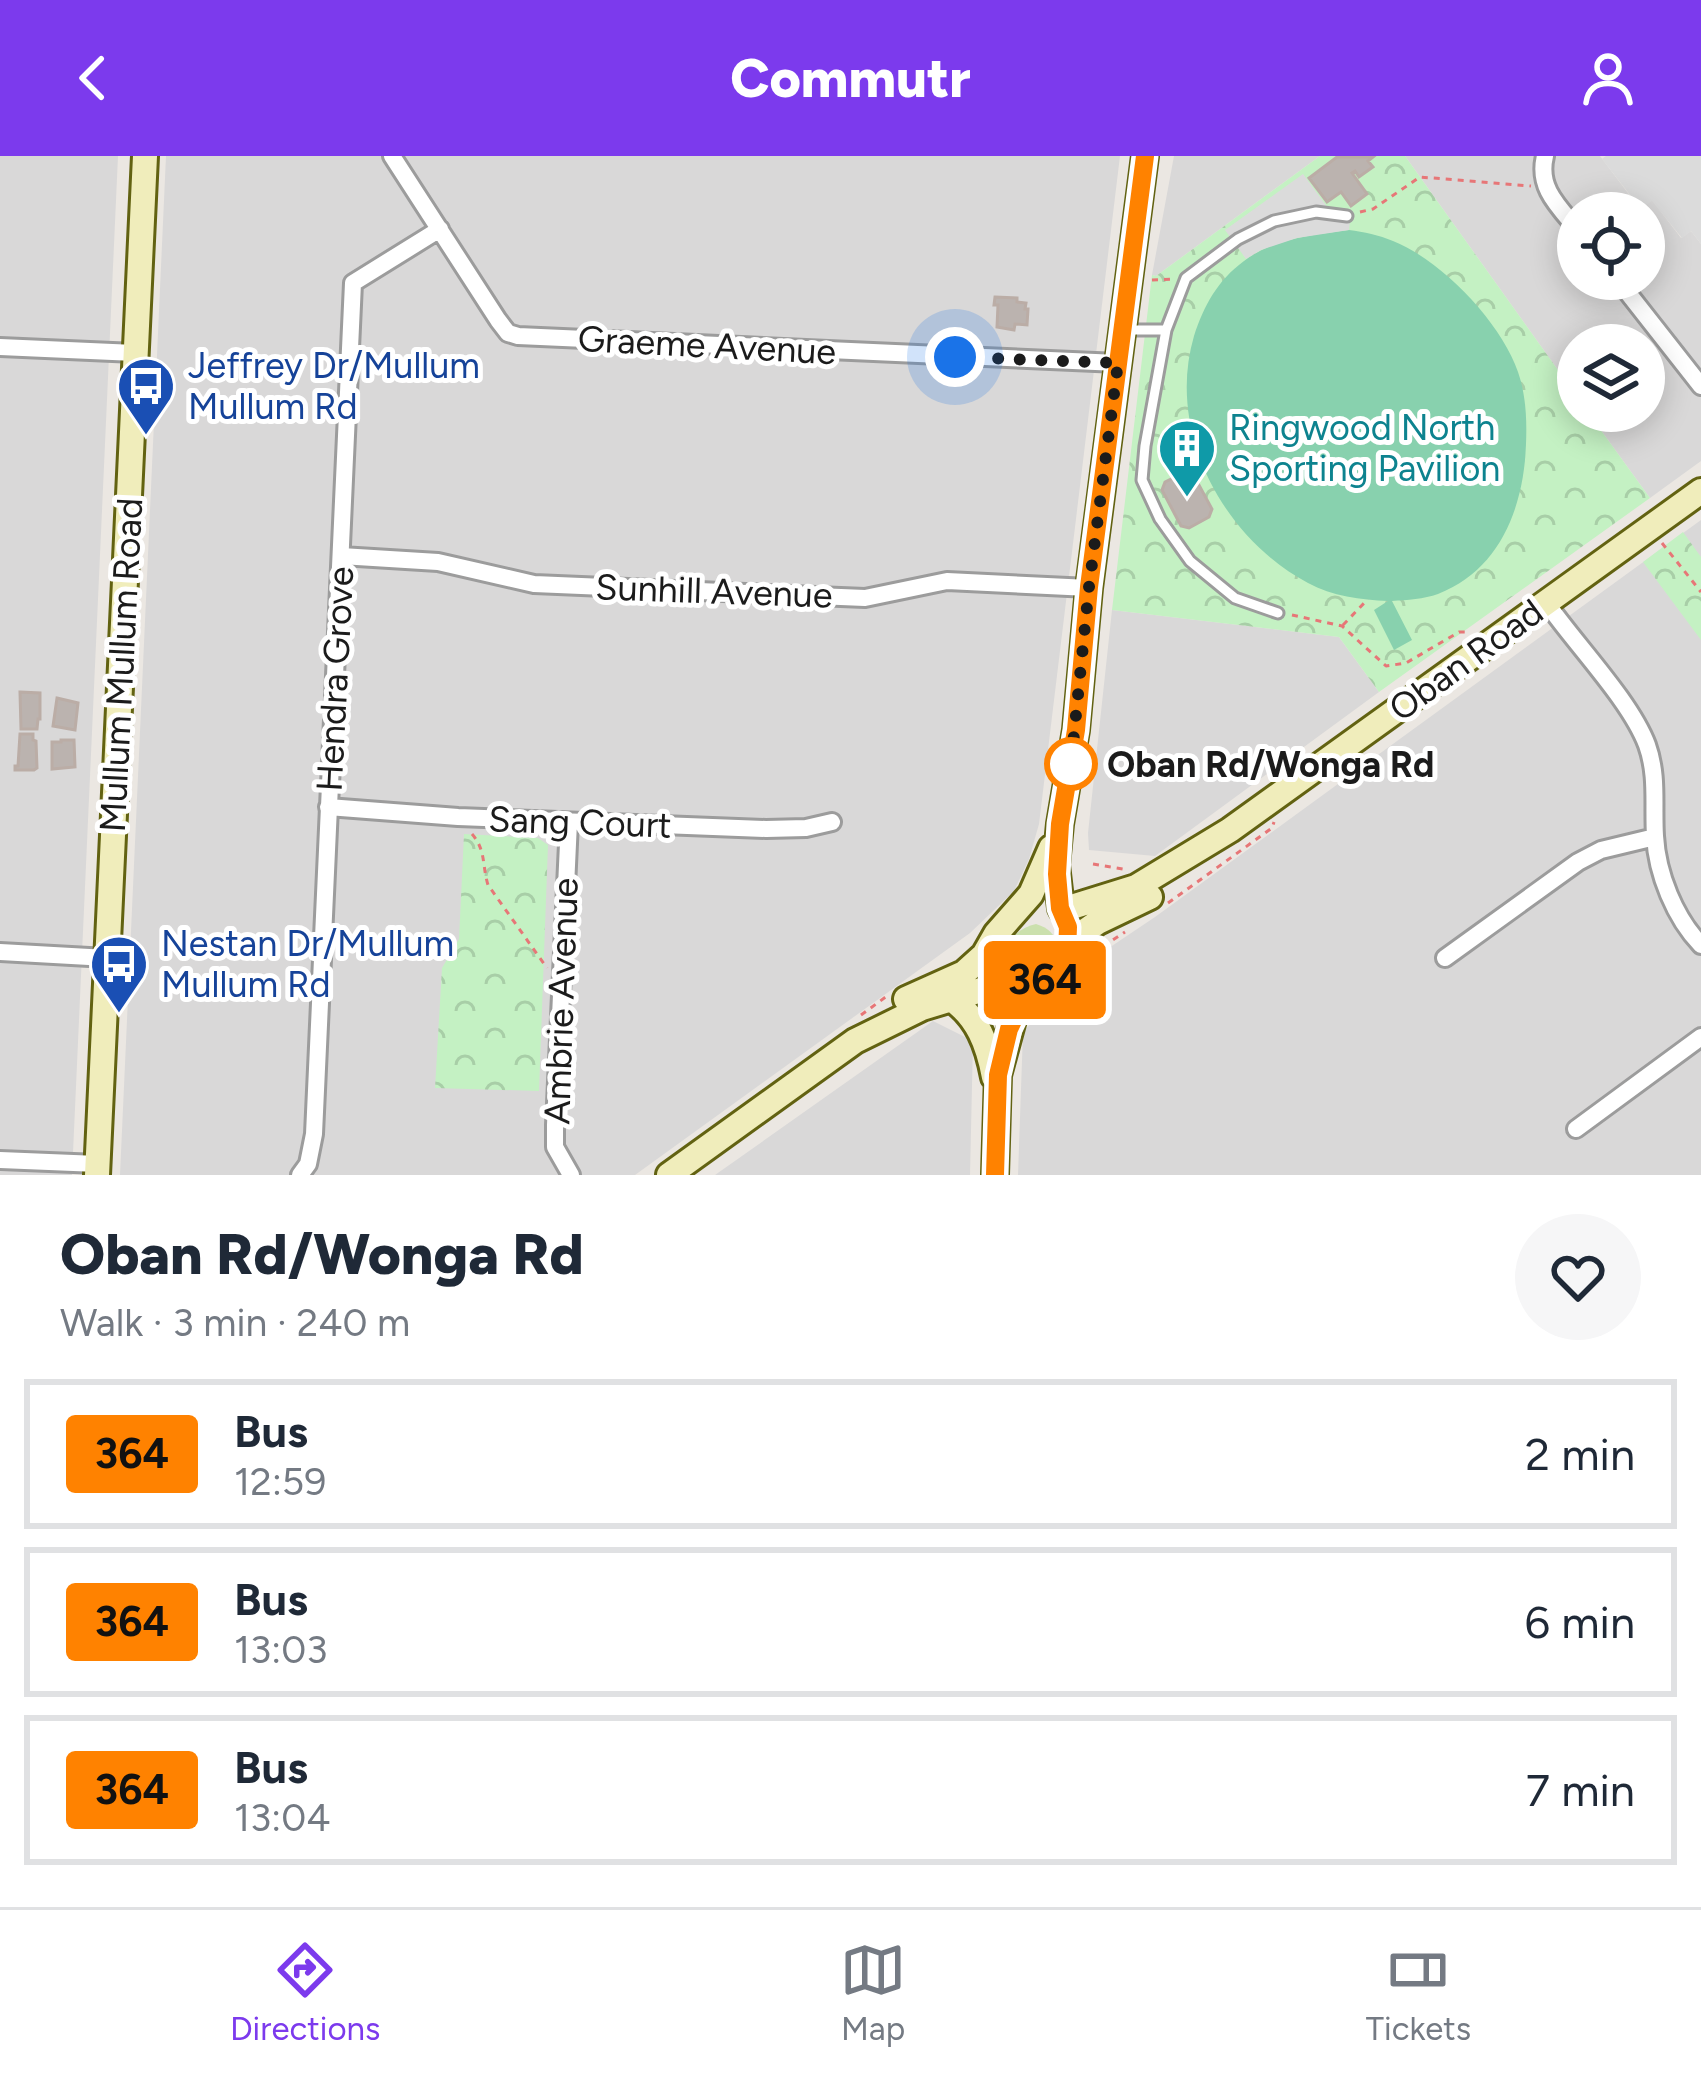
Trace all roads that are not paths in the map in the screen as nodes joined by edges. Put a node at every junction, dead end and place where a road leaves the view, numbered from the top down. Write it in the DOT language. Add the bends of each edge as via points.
graph roads {
  1 [pos="145,156"];
  2 [pos="392,156"];
  3 [pos="1145,156"];
  4 [pos="1545,156"];
  5 [pos="1557,203"];
  6 [pos="1347,215"];
  7 [pos="440,229"];
  8 [pos="1633,300"];
  9 [pos="1122,330"];
  10 [pos="1166,330"];
  11 [pos="0,347"];
  12 [pos="134,353"];
  13 [pos="1118,363"];
  14 [pos="1701,386"];
  15 [pos="1701,491"];
  16 [pos="341,556"];
  17 [pos="1089,587"];
  18 [pos="1546,602"];
  19 [pos="1279,613"];
  20 [pos="328,808"];
  21 [pos="569,822"];
  22 [pos="832,822"];
  23 [pos="1060,828"];
  24 [pos="1230,830"];
  25 [pos="1655,837"];
  26 [pos="1097,901"];
  27 [pos="1061,909"];
  28 [pos="1701,945"];
  29 [pos="0,952"];
  30 [pos="985,954"];
  31 [pos="1066,954"];
  32 [pos="107,958"];
  33 [pos="1445,958"];
  34 [pos="992,988"];
  35 [pos="950,998"];
  36 [pos="1701,1037"];
  37 [pos="856,1041"];
  38 [pos="997,1082"];
  39 [pos="1576,1129"];
  40 [pos="0,1160"];
  41 [pos="98,1170"];
  42 [pos="300,1175"];
  43 [pos="571,1175"];
  44 [pos="669,1175"];
  45 [pos="995,1175"];
  1 -- 12 [label="main road, Mullum Mullum Road"];
  2 -- 7 [label="street, Graeme Avenue"];
  3 -- 9 [label="main road"];
  4 -- 5 [label="street" via="1545,187"];
  6 -- 10 [label="lane" via="1274,221 1238,239 1186,278"];
  7 -- 13 [label="street, Graeme Avenue" via="508,333 518,336"];
  7 -- 16 [label="street, Hendra Grove" via="352,283"];
  8 -- 14 [label="street"];
  9 -- 10 [label="lane"];
  9 -- 13 [label="main road"];
  10 -- 19 [label="lane" via="1142,480 1190,562 1235,598"];
  11 -- 12 [label="street"];
  12 -- 32 [label="main road, Mullum Mullum Road"];
  13 -- 17 [label="main road"];
  15 -- 18 [label="main road, Oban Road"];
  16 -- 17 [label="street, Sunhill Avenue" via="438,562 534,584 866,598 947,580"];
  16 -- 20 [label="street, Hendra Grove"];
  17 -- 23 [label="main road"];
  18 -- 24 [label="main road, Oban Road"];
  18 -- 25 [label="street" via="1645,740 1657,792"];
  20 -- 21 [label="street, Sang Court"];
  20 -- 42 [label="street, Hendra Grove" via="314,1134"];
  21 -- 22 [label="street, Sang Court" via="766,829"];
  21 -- 43 [label="street, Ambrie Avenue" via="555,1147"];
  23 -- 26 [label="main road" via="1075,878"];
  23 -- 27 [label="main road"];
  23 -- 30 [label="main road" via="1034,888"];
  24 -- 26 [label="main road, Oban Road" via="1153,878"];
  24 -- 31 [label="main road, Oban Road" via="1167,886 1093,925"];
  25 -- 28 [label="street" via="1668,888"];
  25 -- 33 [label="street" via="1578,862"];
  26 -- 27 [label="main road, Oban Road"];
  27 -- 30 [label="main road, Oban Road" via="1024,916"];
  27 -- 31 [label="main road"];
  29 -- 32 [label="street"];
  30 -- 34 [label="main road"];
  30 -- 37 [label="main road" via="964,973 901,1002"];
  31 -- 34 [label="main road" via="1026,985"];
  31 -- 38 [label="main road" via="1016,1012"];
  32 -- 41 [label="main road, Mullum Mullum Road"];
  34 -- 35 [label="main road"];
  34 -- 38 [label="main road"];
  35 -- 37 [label="main road"];
  35 -- 38 [label="main road" via="986,1043"];
  36 -- 39 [label="street"];
  37 -- 44 [label="main road"];
  38 -- 45 [label="main road"];
  40 -- 41 [label="street"];
}
